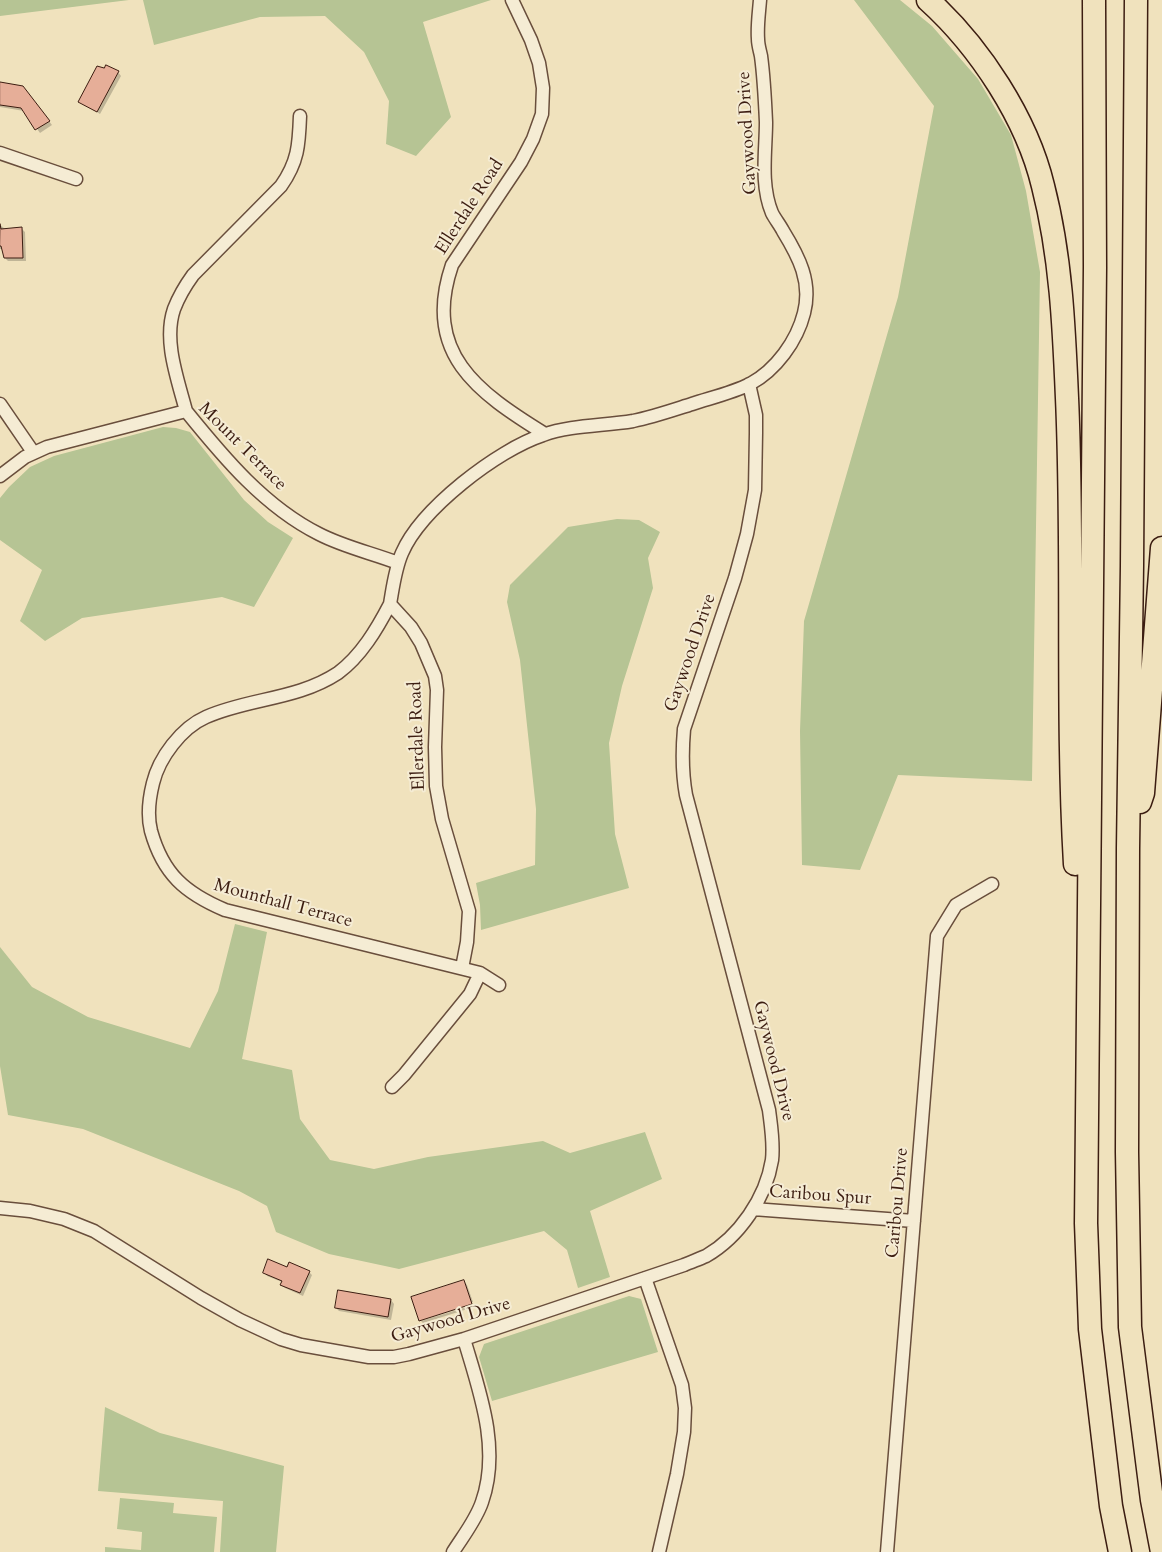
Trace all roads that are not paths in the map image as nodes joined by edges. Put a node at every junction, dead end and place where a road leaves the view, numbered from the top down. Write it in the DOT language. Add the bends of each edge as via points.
graph roads {
  1 [pos="512,0"];
  2 [pos="760,0"];
  3 [pos="928,0"];
  4 [pos="1094,0"];
  5 [pos="1136,0"];
  6 [pos="300,116"];
  7 [pos="0,153"];
  8 [pos="76,180"];
  9 [pos="750,384"];
  10 [pos="0,404"];
  11 [pos="186,411"];
  12 [pos="544,434"];
  13 [pos="34,452"];
  14 [pos="0,476"];
  15 [pos="1162,548"];
  16 [pos="398,563"];
  17 [pos="390,604"];
  18 [pos="1128,848"];
  19 [pos="992,884"];
  20 [pos="1087,954"];
  21 [pos="462,968"];
  22 [pos="480,973"];
  23 [pos="499,985"];
  24 [pos="392,1087"];
  25 [pos="0,1208"];
  26 [pos="753,1209"];
  27 [pos="914,1221"];
  28 [pos="646,1278"];
  29 [pos="464,1339"];
  30 [pos="453,1552"];
  31 [pos="659,1552"];
  32 [pos="887,1552"];
  33 [pos="1120,1552"];
  34 [pos="1162,1552"];
  1 -- 12 [label="street, Ellerdale Road" via="539,63 543,88 542,114 520,162 452,265 444,308 452,350 471,381 505,409"];
  2 -- 9 [label="street, Gaywood Drive" via="758,39 766,120 767,195 772,212 804,270 807,297 791,344 767,372"];
  3 -- 20 [label="highway" via="970,45 1011,107 1030,145 1043,185 1055,244 1069,447 1070,787 1076,890"];
  4 -- 20 [label="highway" via="1095,297"];
  5 -- 18 [label="highway"];
  6 -- 11 [label="street" via="295,161 281,186 193,275 181,292 170,332"];
  7 -- 8 [label="street"];
  9 -- 12 [label="street, Gaywood Drive" via="635,420"];
  9 -- 26 [label="street, Gaywood Drive" via="756,424 755,490 735,578 684,729 682,773 773,1134 772,1160"];
  10 -- 13 [label="street"];
  11 -- 13 [label="street, Mount Terrace"];
  11 -- 16 [label="street, Mount Terrace" via="262,495 290,518 353,549"];
  12 -- 16 [label="street" via="511,448 456,488 420,524"];
  13 -- 14 [label="street, Mount Terrace"];
  15 -- 18 [label="highway" via="1143,792"];
  16 -- 17 [label="street"];
  17 -- 21 [label="street, Ellerdale Road" via="411,627 435,676 436,786 442,819 469,911"];
  17 -- 21 [label="street, Mounthall Terrace" via="360,652 338,672 286,696 204,718 184,732 167,750 155,772 149,796 148,821 165,867 202,901 225,910"];
  18 -- 34 [label="highway" via="1130,1327 1152,1500"];
  19 -- 27 [label="street, Caribou Drive" via="956,905 937,936"];
  20 -- 33 [label="highway" via="1086,1223 1090,1329 1111,1506"];
  21 -- 22 [label="street, Mounthall Terrace"];
  22 -- 23 [label="street, Mounthall Terrace"];
  22 -- 24 [label="street" via="470,994"];
  25 -- 29 [label="street, Gaywood Drive" via="64,1219 94,1231 240,1320 301,1345 383,1358"];
  26 -- 27 [label="street, Caribou Spur"];
  26 -- 28 [label="street, Gaywood Drive" via="740,1227 706,1256"];
  27 -- 32 [label="street, Caribou Drive"];
  28 -- 29 [label="street, Gaywood Drive"];
  28 -- 31 [label="street" via="682,1385 685,1408 677,1474"];
  29 -- 30 [label="street" via="482,1404 489,1455 482,1502"];
}
